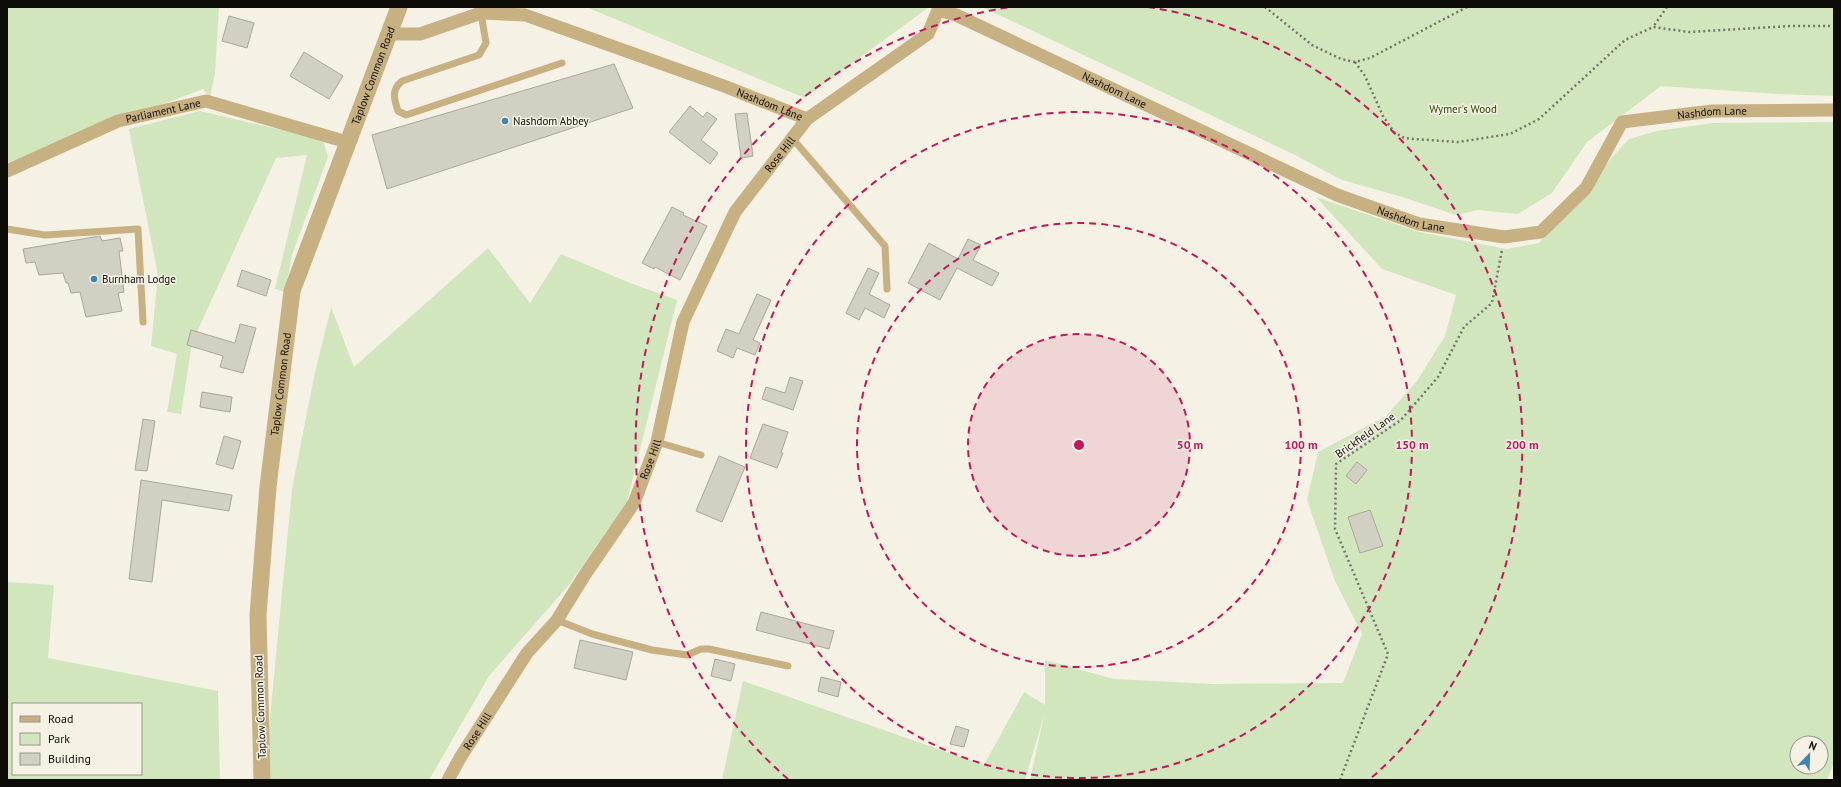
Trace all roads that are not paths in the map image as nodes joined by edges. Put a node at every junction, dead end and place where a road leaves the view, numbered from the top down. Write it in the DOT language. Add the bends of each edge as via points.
graph roads {
  1 [pos="400,7"];
  2 [pos="939,9"];
  3 [pos="481,13"];
  4 [pos="390,34"];
  5 [pos="562,63"];
  6 [pos="1834,110"];
  7 [pos="807,119"];
  8 [pos="792,138"];
  9 [pos="347,142"];
  10 [pos="7,171"];
  11 [pos="7,229"];
  12 [pos="887,289"];
  13 [pos="143,322"];
  14 [pos="657,442"];
  15 [pos="701,455"];
  16 [pos="557,620"];
  17 [pos="788,666"];
  18 [pos="262,780"];
  19 [pos="448,780"];
  1 -- 4 [label="street, Taplow Common Road"];
  2 -- 6 [label="street, Nashdom Lane" via="956,14 1338,195 1419,224 1504,237 1541,232 1586,188 1622,122 1712,111"];
  2 -- 7 [label="street, Nashdom Lane" via="928,34"];
  3 -- 4 [label="street, Nashdom Lane" via="420,34"];
  3 -- 5 [label="lane" via="486,43 480,55 402,81 396,87 394,96 398,111 406,115"];
  3 -- 7 [label="street, Nashdom Lane" via="524,15 724,86"];
  4 -- 9 [label="street, Taplow Common Road"];
  7 -- 8 [label="street, Rose Hill"];
  8 -- 12 [label="lane" via="885,246"];
  8 -- 14 [label="street, Rose Hill" via="735,212 683,322"];
  9 -- 10 [label="street, Parliament Lane" via="206,101 118,121"];
  9 -- 18 [label="street, Taplow Common Road" via="292,291 268,487 258,615"];
  11 -- 13 [label="lane" via="44,234 138,229"];
  14 -- 15 [label="lane"];
  14 -- 16 [label="street, Rose Hill" via="634,503"];
  16 -- 17 [label="lane" via="592,634 665,652 687,655 701,649 709,649"];
  16 -- 19 [label="street, Rose Hill" via="527,653"];
}
